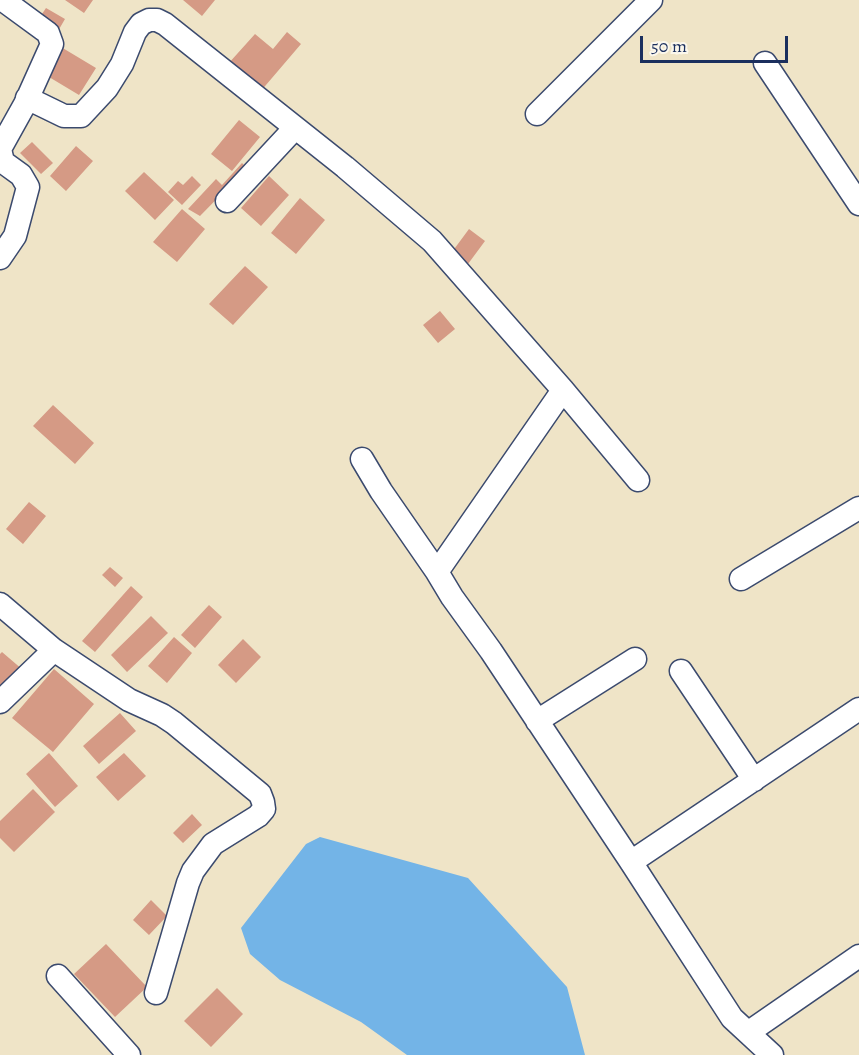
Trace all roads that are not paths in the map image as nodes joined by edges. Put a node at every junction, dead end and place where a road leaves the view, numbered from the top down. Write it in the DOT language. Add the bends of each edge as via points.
graph roads {
  1 [pos="3,0"];
  2 [pos="651,0"];
  3 [pos="765,63"];
  4 [pos="27,98"];
  5 [pos="537,114"];
  6 [pos="294,129"];
  7 [pos="226,201"];
  8 [pos="859,204"];
  9 [pos="0,258"];
  10 [pos="562,390"];
  11 [pos="362,459"];
  12 [pos="638,480"];
  13 [pos="859,508"];
  14 [pos="437,572"];
  15 [pos="741,579"];
  16 [pos="0,604"];
  17 [pos="54,650"];
  18 [pos="635,659"];
  19 [pos="681,671"];
  20 [pos="0,702"];
  21 [pos="859,709"];
  22 [pos="537,721"];
  23 [pos="754,780"];
  24 [pos="631,862"];
  25 [pos="859,956"];
  26 [pos="58,976"];
  27 [pos="156,993"];
  28 [pos="749,1032"];
  29 [pos="129,1055"];
  30 [pos="772,1055"];
  1 -- 4 [label="street" via="51,38 50,50"];
  2 -- 5 [label="street"];
  3 -- 8 [label="street"];
  4 -- 6 [label="street" via="63,116 81,116 107,88 141,24 157,20"];
  4 -- 9 [label="street" via="0,149 3,162 21,175 28,187 15,236"];
  6 -- 7 [label="street"];
  6 -- 10 [label="street" via="432,241"];
  10 -- 12 [label="street"];
  10 -- 14 [label="street"];
  11 -- 14 [label="street"];
  13 -- 15 [label="street"];
  14 -- 22 [label="street"];
  16 -- 17 [label="street"];
  17 -- 20 [label="street"];
  17 -- 27 [label="street" via="129,700 174,723 260,794 263,802 264,809 258,816 213,844 193,871"];
  18 -- 22 [label="street"];
  19 -- 23 [label="street"];
  21 -- 23 [label="street"];
  22 -- 24 [label="street"];
  23 -- 24 [label="street"];
  24 -- 28 [label="street" via="732,1018"];
  25 -- 28 [label="street"];
  26 -- 29 [label="street"];
  28 -- 30 [label="street"];
}
